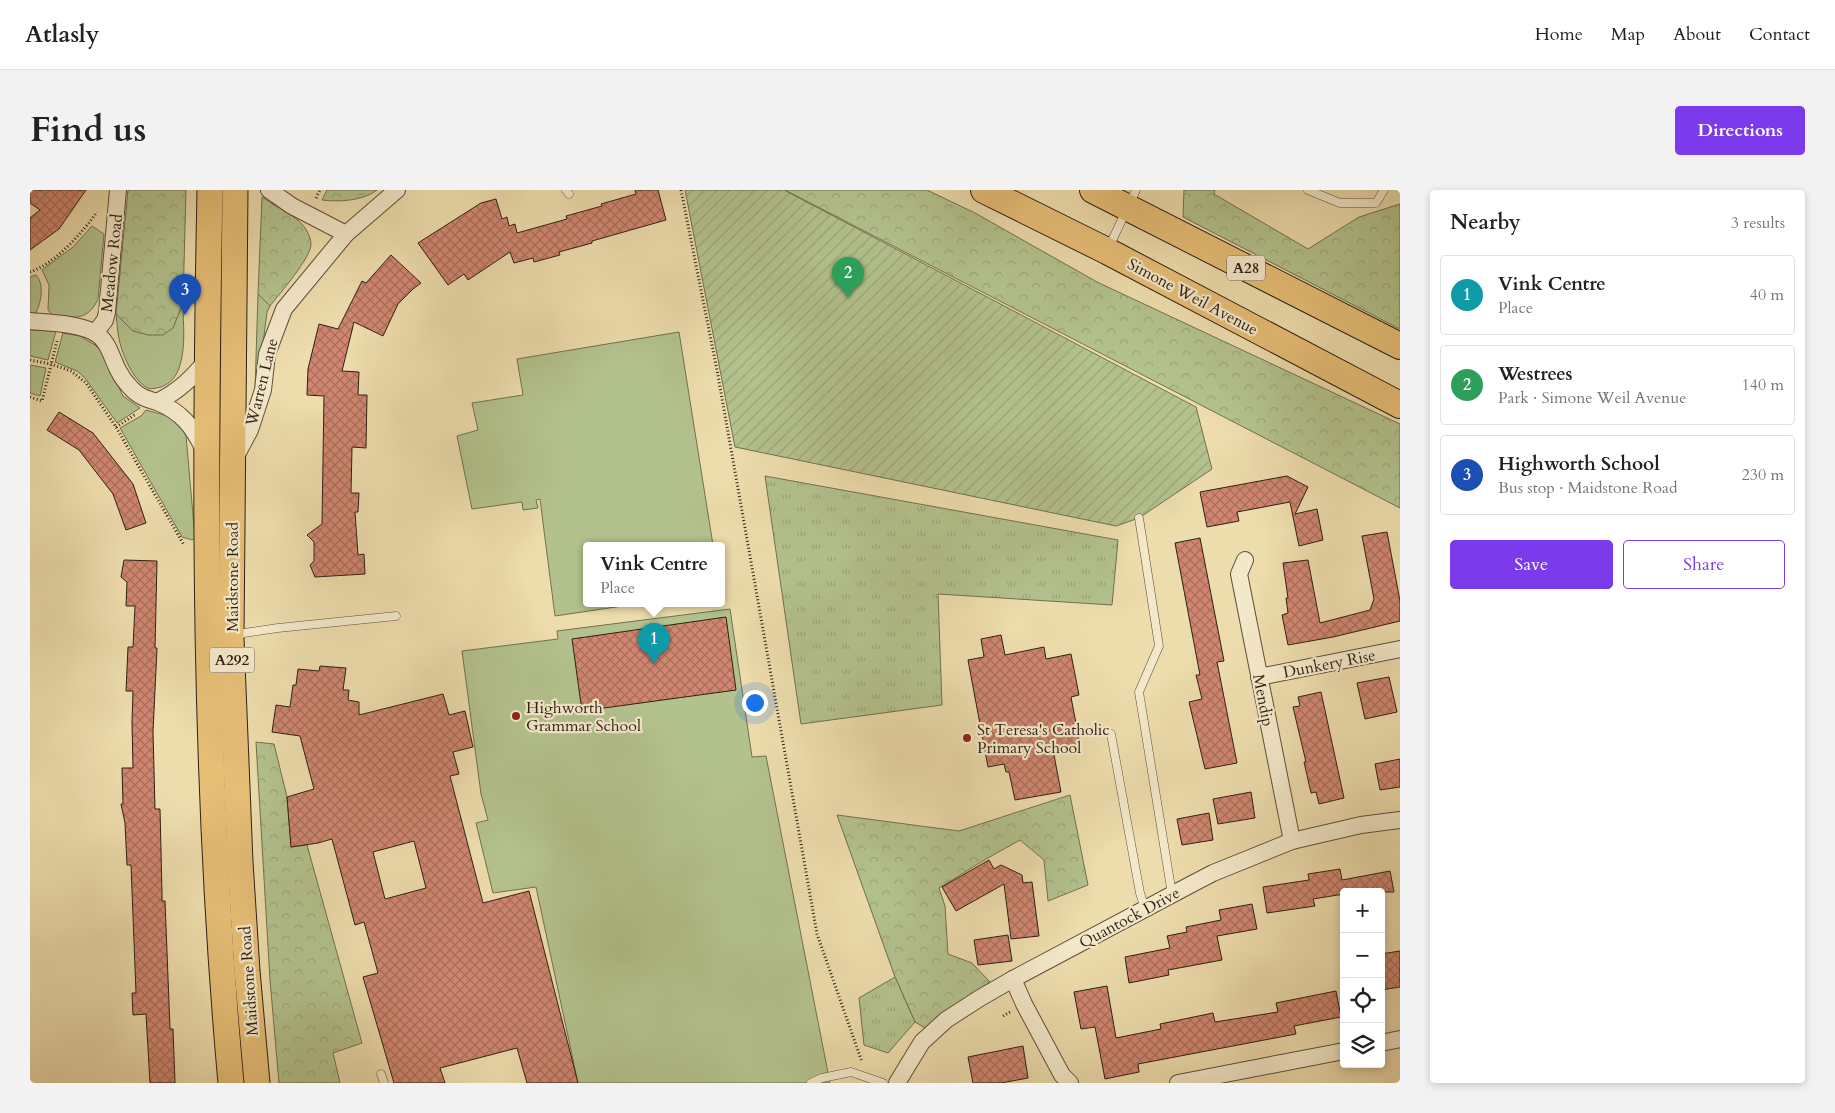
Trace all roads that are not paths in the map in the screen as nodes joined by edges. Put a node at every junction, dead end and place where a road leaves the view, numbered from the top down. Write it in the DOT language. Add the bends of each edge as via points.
graph roads {
  1 [pos="118,190"];
  2 [pos="210,190"];
  3 [pos="235,190"];
  4 [pos="269,190"];
  5 [pos="397,190"];
  6 [pos="984,190"];
  7 [pos="1092,190"];
  8 [pos="1308,190"];
  9 [pos="1384,190"];
  10 [pos="1132,199"];
  11 [pos="346,234"];
  12 [pos="1107,251"];
  13 [pos="30,321"];
  14 [pos="94,332"];
  15 [pos="1400,346"];
  16 [pos="208,358"];
  17 [pos="153,401"];
  18 [pos="1400,404"];
  19 [pos="208,458"];
  20 [pos="233,462"];
  21 [pos="1139,518"];
  22 [pos="1245,560"];
  23 [pos="396,616"];
  24 [pos="231,638"];
  25 [pos="1400,649"];
  26 [pos="1259,677"];
  27 [pos="1111,734"];
  28 [pos="1400,820"];
  29 [pos="1292,841"];
  30 [pos="1172,894"];
  31 [pos="1145,909"];
  32 [pos="1013,979"];
  33 [pos="1400,1039"];
  34 [pos="1385,1042"];
  35 [pos="1340,1052"];
  36 [pos="381,1074"];
  37 [pos="231,1083"];
  38 [pos="257,1083"];
  39 [pos="384,1083"];
  40 [pos="811,1083"];
  41 [pos="883,1083"];
  42 [pos="897,1083"];
  43 [pos="1070,1083"];
  44 [pos="1178,1083"];
  1 -- 14 [label="street, Meadow Road" via="107,312 105,320"];
  2 -- 16 [label="main road, Maidstone Road / A292"];
  3 -- 20 [label="main road, Maidstone Road / A292"];
  4 -- 11 [label="street"];
  5 -- 11 [label="street, Warren Lane"];
  6 -- 12 [label="highway, Simone Weil Avenue"];
  7 -- 10 [label="highway, A28"];
  8 -- 9 [label="lane" via="1340,202 1367,203 1376,203"];
  10 -- 12 [label="lane"];
  10 -- 15 [label="highway, A28"];
  11 -- 20 [label="street, Warren Lane" via="284,309 267,354 263,390 250,430"];
  12 -- 18 [label="highway, Simone Weil Avenue"];
  13 -- 14 [label="street"];
  14 -- 17 [label="street" via="110,350 124,380 136,394"];
  16 -- 17 [label="street" via="193,378 168,396"];
  16 -- 19 [label="main road, Maidstone Road / A292"];
  17 -- 19 [label="street" via="182,416 190,424"];
  19 -- 37 [label="main road, Maidstone Road / A292" via="207,646 214,858"];
  20 -- 24 [label="main road, Maidstone Road / A292"];
  21 -- 30 [label="lane" via="1159,646 1139,692"];
  22 -- 26 [label="street, Mendip" via="1239,574"];
  23 -- 24 [label="lane" via="278,628"];
  24 -- 38 [label="main road, Maidstone Road / A292" via="240,862"];
  25 -- 26 [label="street, Dunkery Rise"];
  26 -- 29 [label="street, Mendip"];
  27 -- 31 [label="lane"];
  28 -- 29 [label="street, Quantock Drive" via="1361,825"];
  29 -- 30 [label="street, Quantock Drive" via="1213,873"];
  30 -- 31 [label="street, Quantock Drive"];
  31 -- 32 [label="street, Quantock Drive"];
  32 -- 42 [label="street, Quantock Drive" via="946,1020 922,1042"];
  32 -- 43 [label="street" via="1061,1072"];
  33 -- 34 [label="street"];
  35 -- 44 [label="street"];
  36 -- 39 [label="lane"];
  40 -- 41 [label="lane" via="851,1072"];
}
